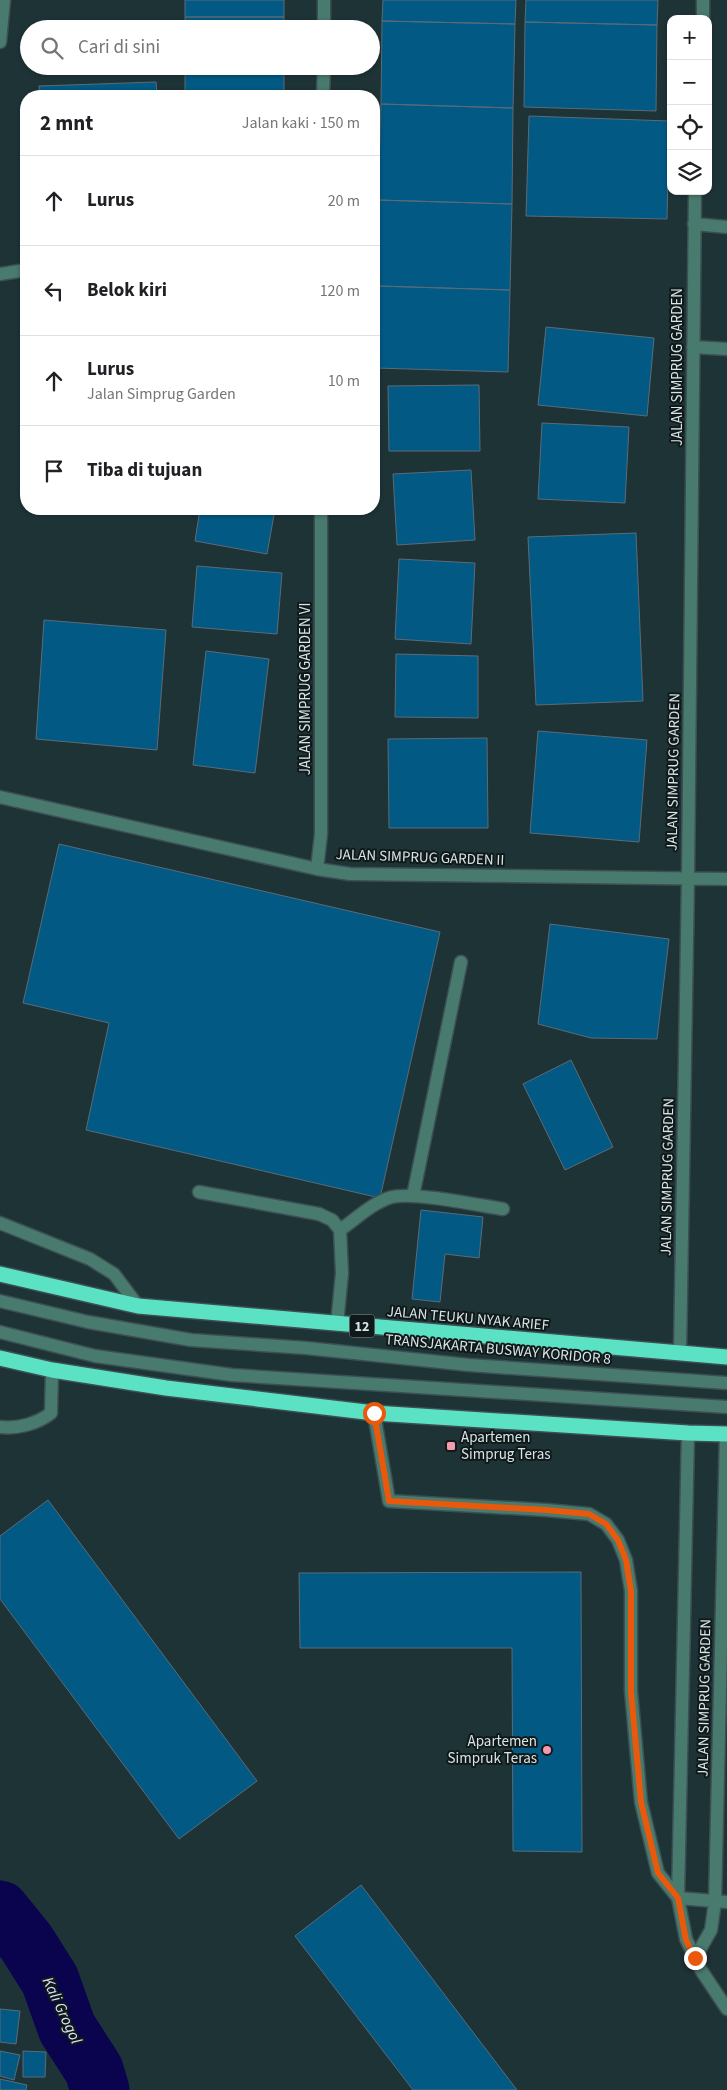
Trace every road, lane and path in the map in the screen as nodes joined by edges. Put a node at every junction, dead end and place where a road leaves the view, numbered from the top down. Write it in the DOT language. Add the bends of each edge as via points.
graph roads {
  1 [pos="4,0"];
  2 [pos="324,0"];
  3 [pos="703,0"];
  4 [pos="702,15"];
  5 [pos="324,20"];
  6 [pos="0,42"];
  7 [pos="324,75"];
  8 [pos="323,90"];
  9 [pos="695,195"];
  10 [pos="694,224"];
  11 [pos="727,226"];
  12 [pos="20,271"];
  13 [pos="0,274"];
  14 [pos="693,347"];
  15 [pos="727,349"];
  16 [pos="322,515"];
  17 [pos="0,797"];
  18 [pos="317,869"];
  19 [pos="688,879"];
  20 [pos="727,879"];
  21 [pos="461,962"];
  22 [pos="199,1192"];
  23 [pos="413,1196"];
  24 [pos="503,1209"];
  25 [pos="0,1223"];
  26 [pos="340,1230"];
  27 [pos="0,1274"];
  28 [pos="0,1301"];
  29 [pos="138,1306"];
  30 [pos="337,1324"];
  31 [pos="0,1332"];
  32 [pos="680,1353"];
  33 [pos="727,1357"];
  34 [pos="0,1358"];
  35 [pos="52,1370"];
  36 [pos="727,1383"];
  37 [pos="727,1407"];
  38 [pos="374,1413"];
  39 [pos="0,1427"];
  40 [pos="688,1433"];
  41 [pos="727,1434"];
  42 [pos="678,1898"];
  43 [pos="721,1902"];
  44 [pos="695,1958"];
  45 [pos="727,2009"];
  1 -- 6 [label="street"];
  2 -- 5 [label="street"];
  3 -- 4 [label="street"];
  7 -- 8 [label="street"];
  9 -- 10 [label="street, JALAN SIMPRUG GARDEN"];
  10 -- 11 [label="street"];
  10 -- 14 [label="street, JALAN SIMPRUG GARDEN"];
  12 -- 13 [label="street"];
  14 -- 15 [label="street"];
  14 -- 19 [label="street, JALAN SIMPRUG GARDEN"];
  16 -- 18 [label="street, JALAN SIMPRUG GARDEN VI" via="321,834"];
  17 -- 18 [label="street, JALAN SIMPRUG GARDEN II"];
  18 -- 19 [label="street, JALAN SIMPRUG GARDEN II" via="350,874"];
  19 -- 20 [label="street, JALAN SIMPRUG GARDEN II"];
  19 -- 32 [label="street, JALAN SIMPRUG GARDEN"];
  21 -- 23 [label="street"];
  22 -- 26 [label="street" via="319,1214 332,1220"];
  23 -- 24 [label="street"];
  23 -- 26 [label="street" via="392,1197 373,1206"];
  25 -- 29 [label="street" via="90,1259 114,1274"];
  26 -- 30 [label="street" via="342,1273"];
  27 -- 29 [label="highway, JALAN TEUKU NYAK ARIEF / 12"];
  28 -- 36 [label="street, TRANSJAKARTA BUSWAY KORIDOR 8" via="88,1322 191,1340 469,1365"];
  29 -- 30 [label="highway, JALAN TEUKU NYAK ARIEF / 12"];
  30 -- 32 [label="highway, JALAN TEUKU NYAK ARIEF / 12"];
  31 -- 37 [label="street" via="95,1356 232,1375"];
  32 -- 33 [label="highway, JALAN TEUKU NYAK ARIEF / 12"];
  34 -- 35 [label="highway"];
  35 -- 38 [label="highway" via="166,1388"];
  35 -- 39 [label="street" via="51,1413 40,1422"];
  38 -- 40 [label="highway"];
  38 -- 42 [label="street" via="389,1501 589,1514 606,1524 618,1540 626,1560 631,1591 631,1691 641,1802 658,1873"];
  40 -- 41 [label="highway"];
  40 -- 42 [label="street, JALAN SIMPRUG GARDEN"];
  41 -- 43 [label="street, JALAN SIMPRUG GARDEN"];
  42 -- 43 [label="street"];
  42 -- 44 [label="street, JALAN SIMPRUG GARDEN" via="686,1940"];
  43 -- 44 [label="street, JALAN SIMPRUG GARDEN" via="711,1930"];
  44 -- 45 [label="street, JALAN SIMPRUG GARDEN"];
}
